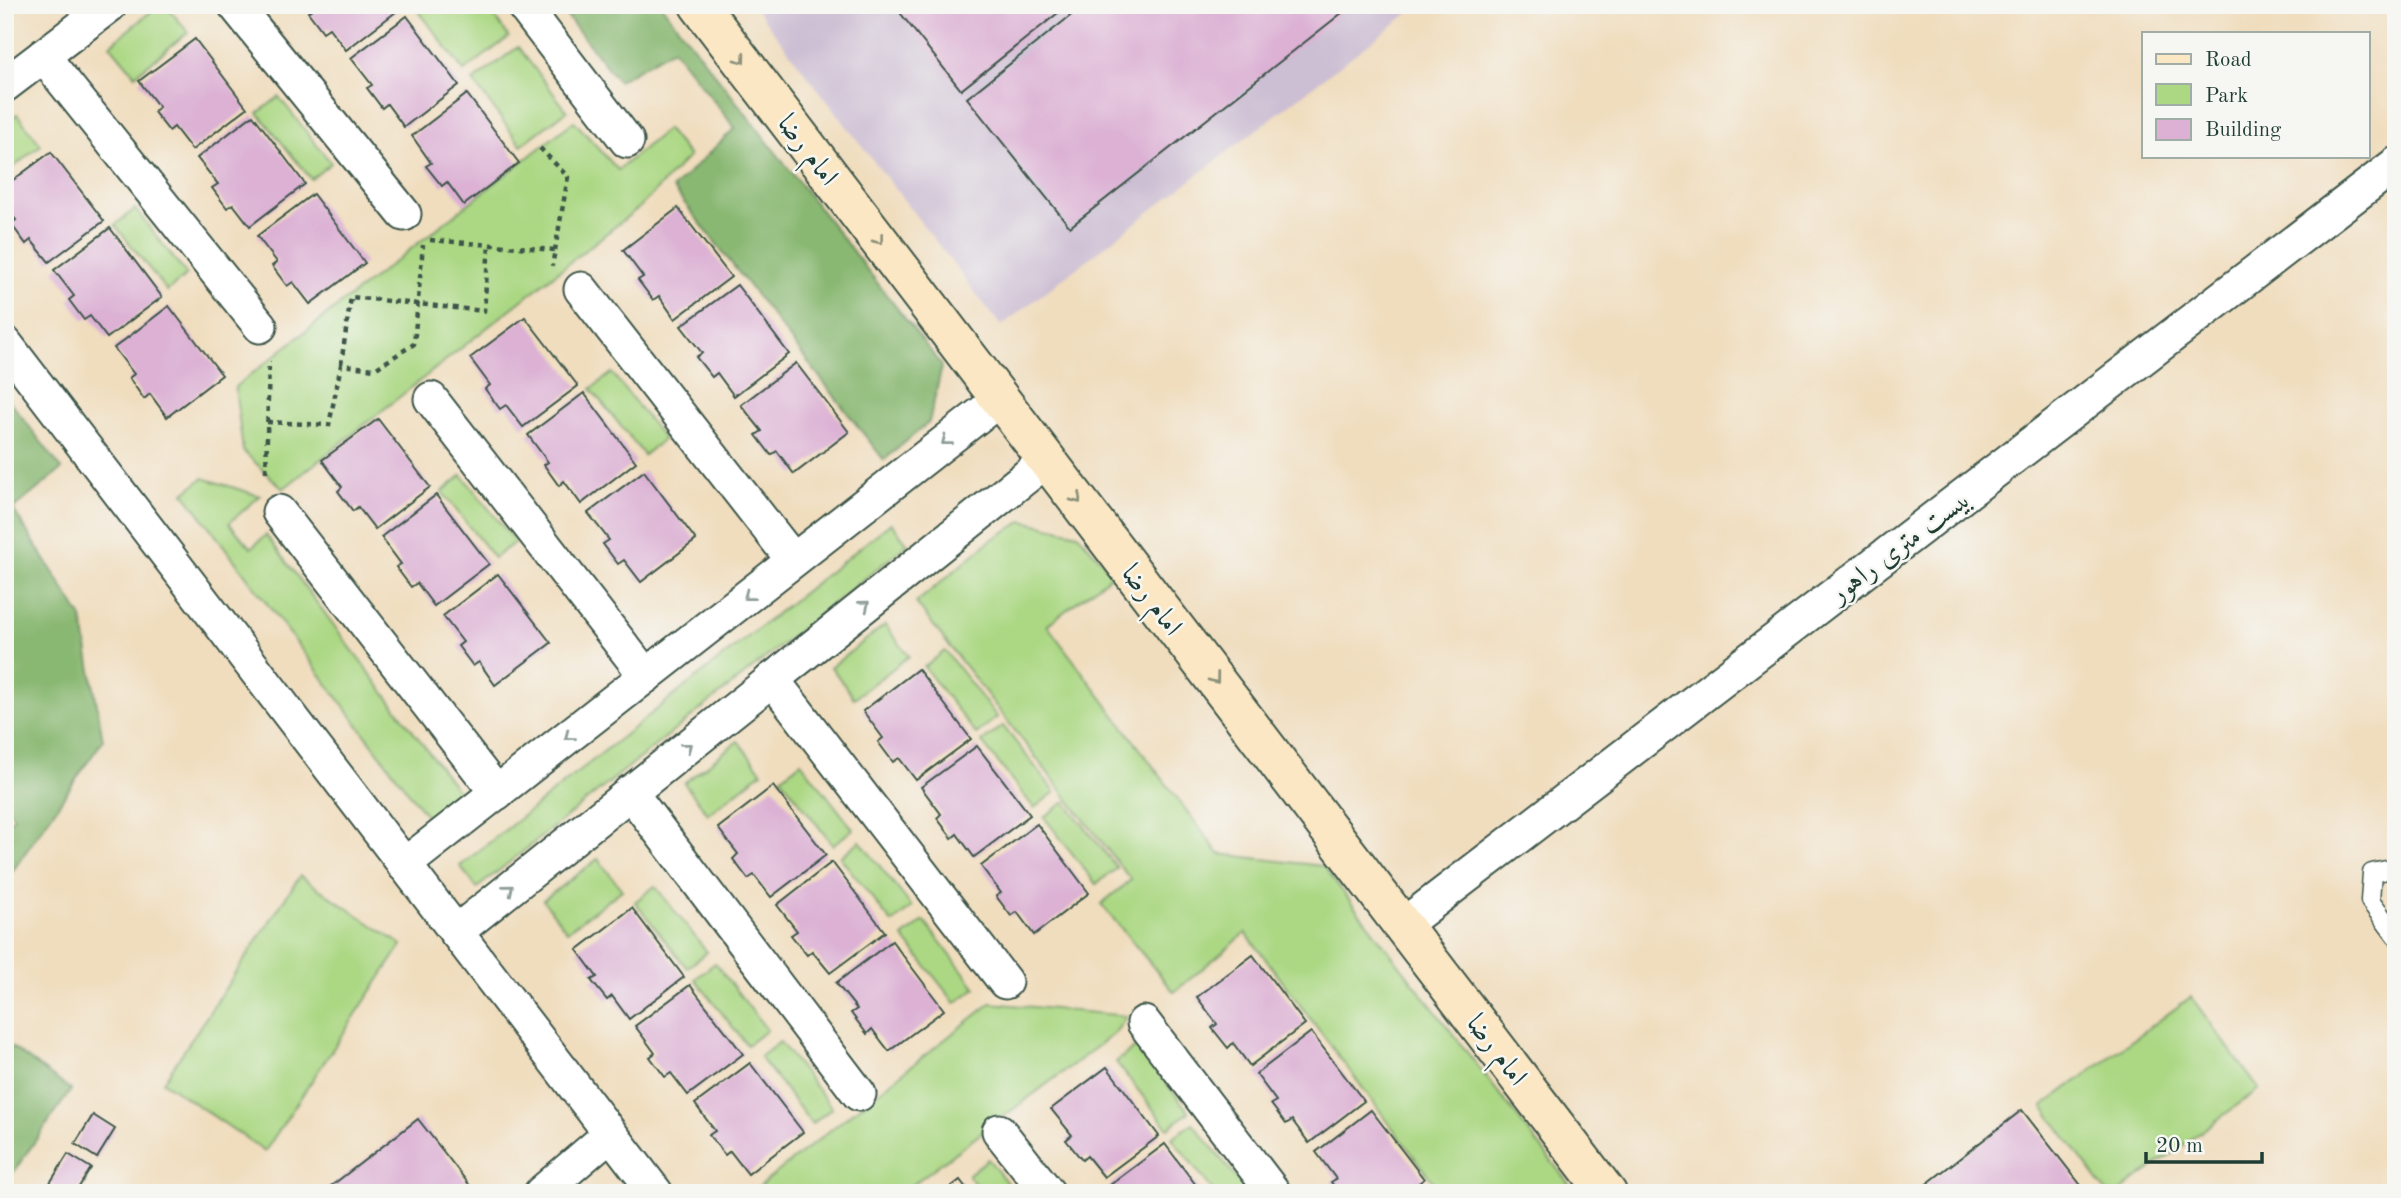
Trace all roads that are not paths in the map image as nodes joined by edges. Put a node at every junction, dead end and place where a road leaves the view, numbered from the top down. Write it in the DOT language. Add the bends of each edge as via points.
graph roads {
  1 [pos="110,5"];
  2 [pos="236,5"];
  3 [pos="523,5"];
  4 [pos="699,5"];
  5 [pos="43,56"];
  6 [pos="5,85"];
  7 [pos="627,141"];
  8 [pos="2396,164"];
  9 [pos="404,214"];
  10 [pos="566,283"];
  11 [pos="260,326"];
  12 [pos="5,343"];
  13 [pos="431,399"];
  14 [pos="1000,399"];
  15 [pos="1047,460"];
  16 [pos="279,512"];
  17 [pos="793,560"];
  18 [pos="646,676"];
  19 [pos="772,679"];
  20 [pos="630,792"];
  21 [pos="497,793"];
  22 [pos="404,865"];
  23 [pos="2396,868"];
  24 [pos="1403,925"];
  25 [pos="456,932"];
  26 [pos="2396,936"];
  27 [pos="1005,982"];
  28 [pos="1144,1023"];
  29 [pos="859,1094"];
  30 [pos="999,1131"];
  31 [pos="610,1134"];
  32 [pos="541,1193"];
  33 [pos="656,1193"];
  34 [pos="1048,1193"];
  35 [pos="1274,1193"];
  36 [pos="1607,1193"];
  1 -- 5 [label="street"];
  2 -- 9 [label="street"];
  3 -- 7 [label="street"];
  4 -- 14 [label="main road, امام رضا, one-way"];
  5 -- 6 [label="street"];
  5 -- 11 [label="street"];
  8 -- 24 [label="street, بیست متری راهور"];
  10 -- 17 [label="street"];
  12 -- 22 [label="street"];
  13 -- 18 [label="street"];
  14 -- 15 [label="main road, امام رضا"];
  14 -- 17 [label="street, one-way"];
  19 -- 15 [label="street, one-way"];
  15 -- 24 [label="main road, امام رضا, one-way"];
  16 -- 21 [label="street"];
  17 -- 18 [label="street, one-way"];
  18 -- 21 [label="street, one-way"];
  20 -- 19 [label="street, one-way"];
  19 -- 27 [label="street"];
  25 -- 20 [label="street, one-way"];
  20 -- 29 [label="street"];
  21 -- 22 [label="street"];
  22 -- 25 [label="street"];
  23 -- 26 [label="lane" via="2372,873 2370,901"];
  24 -- 36 [label="main road, امام رضا"];
  25 -- 31 [label="street"];
  28 -- 35 [label="street"];
  30 -- 34 [label="street"];
  31 -- 32 [label="street"];
  31 -- 33 [label="street"];
}
